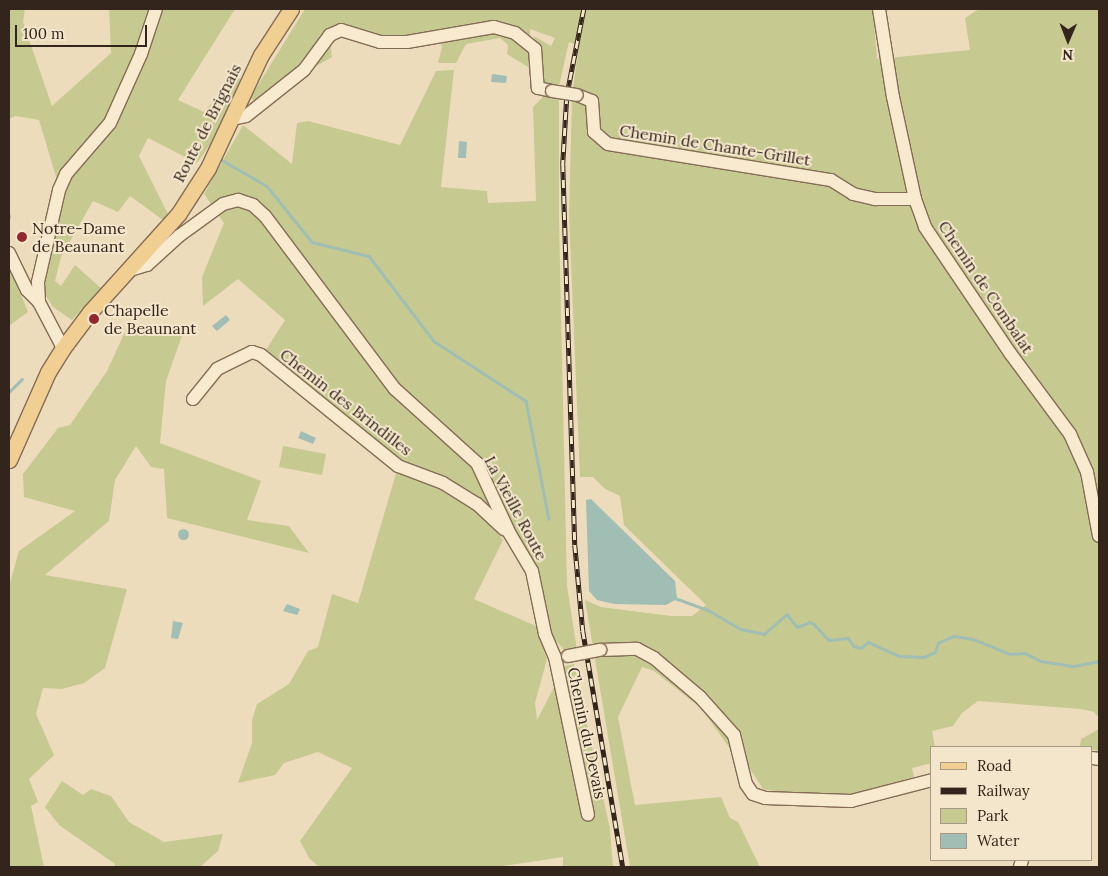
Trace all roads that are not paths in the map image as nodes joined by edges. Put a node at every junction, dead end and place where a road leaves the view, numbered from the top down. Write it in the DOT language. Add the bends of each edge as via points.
graph roads {
  1 [pos="156,9"];
  2 [pos="291,9"];
  3 [pos="879,9"];
  4 [pos="232,119"];
  5 [pos="915,199"];
  6 [pos="9,252"];
  7 [pos="126,271"];
  8 [pos="39,302"];
  9 [pos="63,348"];
  10 [pos="193,399"];
  11 [pos="9,460"];
  12 [pos="510,534"];
  13 [pos="1099,536"];
  14 [pos="561,657"];
  15 [pos="930,780"];
  16 [pos="588,815"];
  1 -- 8 [label="street" via="141,54 110,123 66,174 59,190 40,263"];
  2 -- 4 [label="main road, Route de Brignais" via="261,55"];
  3 -- 5 [label="street, Chemin de Combalat" via="892,97"];
  4 -- 5 [label="street, Chemin de Chante-Grillet, bridge" via="246,116 304,70 330,35 341,30 380,42 407,42 494,27 515,33 535,49 538,88 577,94 592,101 594,132 608,144 831,180 854,194 869,198"];
  4 -- 7 [label="main road, Route de Brignais" via="208,168 179,213"];
  5 -- 13 [label="street, Chemin de Combalat" via="930,235 1070,434 1087,472"];
  6 -- 8 [label="street" via="27,290"];
  7 -- 9 [label="main road, Route de Brignais"];
  7 -- 12 [label="street, La Vieille Route" via="147,265 179,236 224,204 238,200 253,205 265,216 396,389 477,463"];
  8 -- 9 [label="street"];
  9 -- 11 [label="main road, Route de Brignais" via="48,372"];
  10 -- 12 [label="street, Chemin des Brindilles" via="217,369 252,352 398,466 443,483 477,504"];
  12 -- 14 [label="street, La Vieille Route" via="532,571 547,642"];
  14 -- 15 [label="street, bridge" via="600,650 637,649 654,658 700,697 734,735 746,784 753,794 765,798 851,800"];
  14 -- 16 [label="street, Chemin du Devais"];
}
